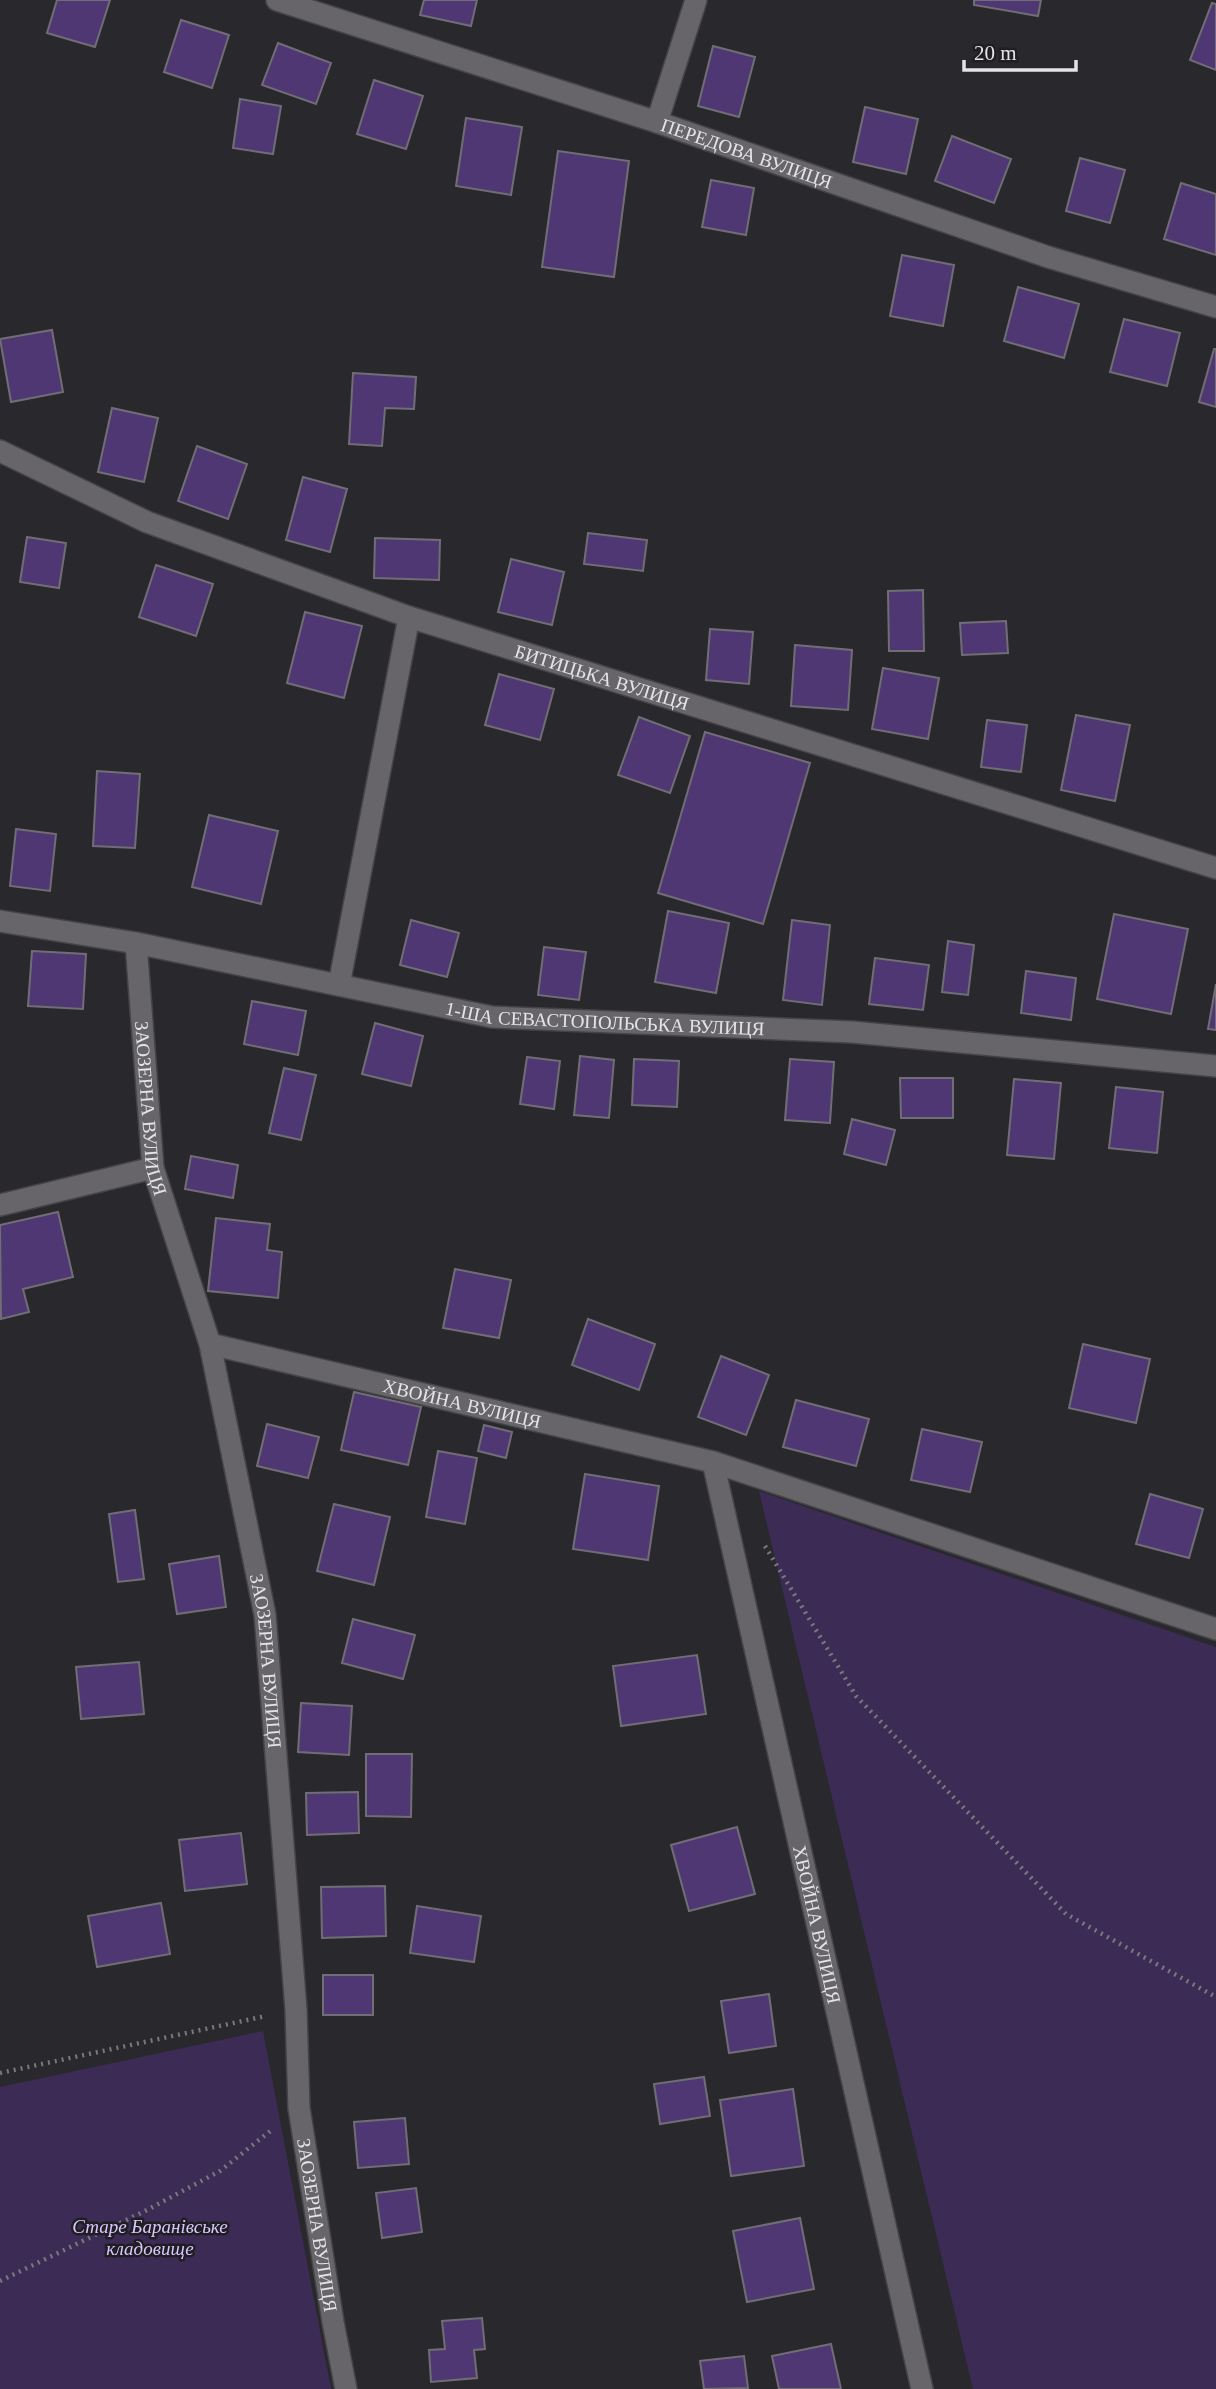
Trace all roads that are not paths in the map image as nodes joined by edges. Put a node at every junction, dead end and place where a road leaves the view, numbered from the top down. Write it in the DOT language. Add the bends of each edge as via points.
graph roads {
  1 [pos="277,0"];
  2 [pos="696,0"];
  3 [pos="657,122"];
  4 [pos="1216,307"];
  5 [pos="0,451"];
  6 [pos="409,617"];
  7 [pos="1216,869"];
  8 [pos="0,921"];
  9 [pos="136,943"];
  10 [pos="339,985"];
  11 [pos="1216,1066"];
  12 [pos="153,1168"];
  13 [pos="0,1205"];
  14 [pos="210,1344"];
  15 [pos="713,1461"];
  16 [pos="1216,1629"];
  17 [pos="346,2389"];
  18 [pos="922,2389"];
  1 -- 3 [label="street, ПЕРЕДОВА ВУЛИЦЯ"];
  2 -- 3 [label="street"];
  3 -- 4 [label="street, ПЕРЕДОВА ВУЛИЦЯ" via="1048,257"];
  5 -- 6 [label="street, БИТИЦЬКА ВУЛИЦЯ" via="147,522"];
  6 -- 7 [label="street, БИТИЦЬКА ВУЛИЦЯ"];
  6 -- 10 [label="street"];
  8 -- 9 [label="street, 1-ША СЕВАСТОПОЛЬСЬКА ВУЛИЦЯ"];
  9 -- 10 [label="street, 1-ША СЕВАСТОПОЛЬСЬКА ВУЛИЦЯ"];
  9 -- 12 [label="street, ЗАОЗЕРНА ВУЛИЦЯ"];
  10 -- 11 [label="street, 1-ША СЕВАСТОПОЛЬСЬКА ВУЛИЦЯ" via="492,1017 852,1032"];
  12 -- 13 [label="street"];
  12 -- 14 [label="street, ЗАОЗЕРНА ВУЛИЦЯ"];
  14 -- 15 [label="street, ХВОЙНА ВУЛИЦЯ"];
  14 -- 17 [label="street, ЗАОЗЕРНА ВУЛИЦЯ" via="265,1615 296,2010 299,2108"];
  15 -- 16 [label="street, ХВОЙНА ВУЛИЦЯ"];
  15 -- 18 [label="street, ХВОЙНА ВУЛИЦЯ"];
}
